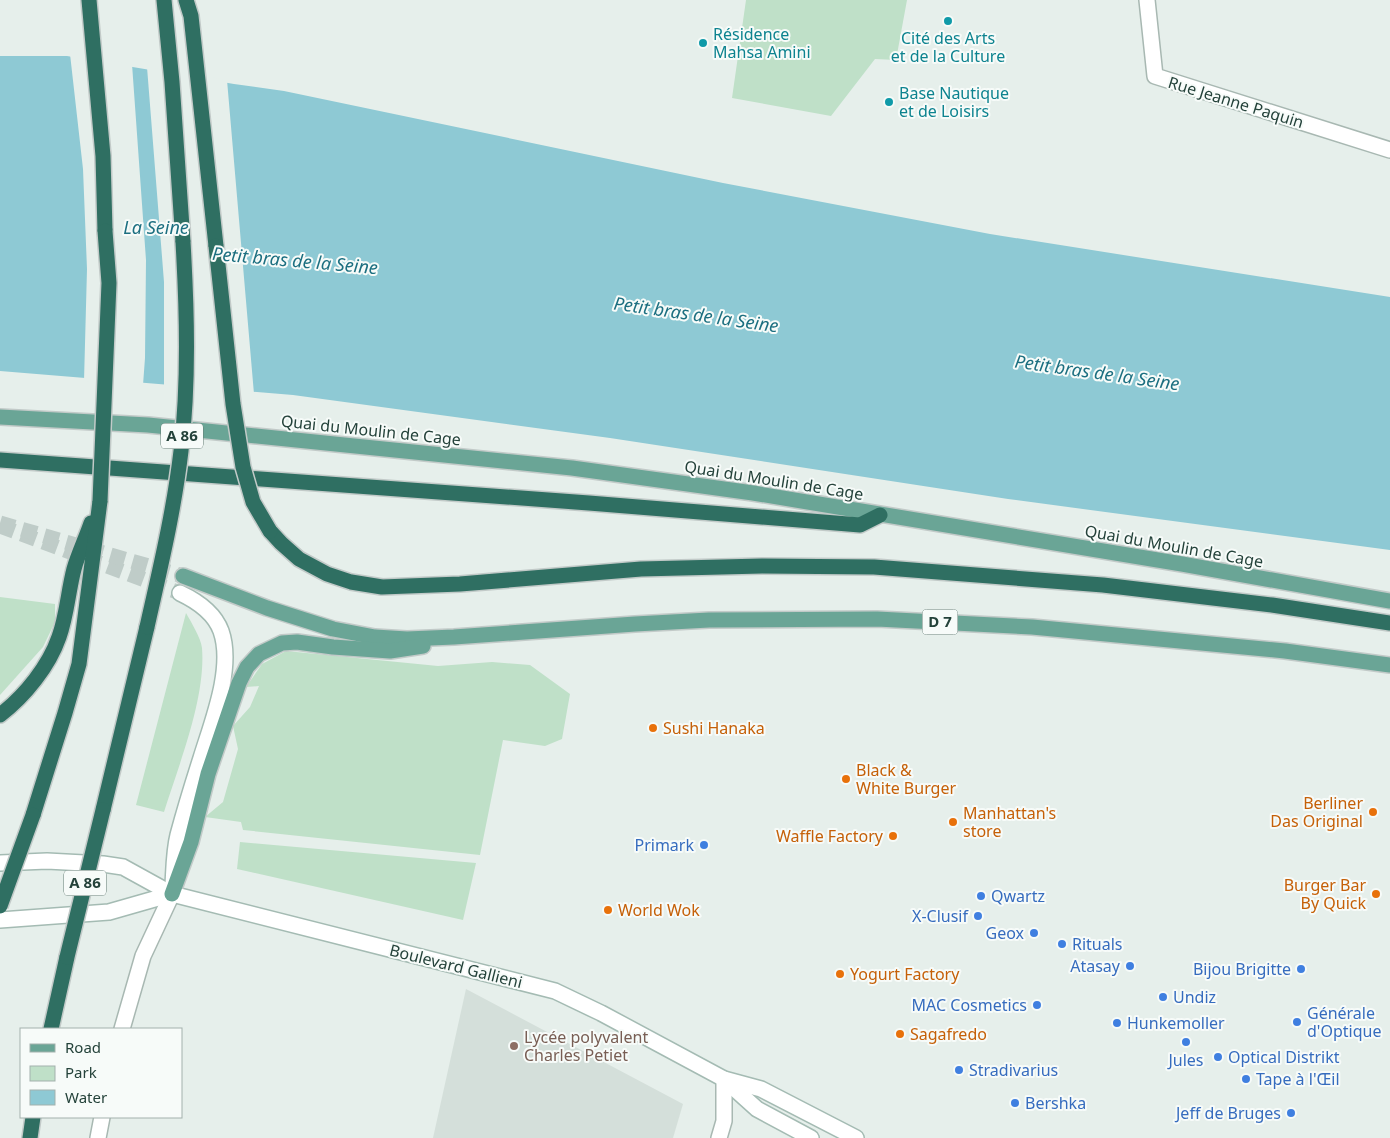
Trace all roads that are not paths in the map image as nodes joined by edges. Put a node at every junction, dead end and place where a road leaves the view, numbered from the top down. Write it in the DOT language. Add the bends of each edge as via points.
graph roads {
  1 [pos="89,0"];
  2 [pos="164,0"];
  3 [pos="186,0"];
  4 [pos="1147,0"];
  5 [pos="1390,150"];
  6 [pos="0,415"];
  7 [pos="0,460"];
  8 [pos="100,501"];
  9 [pos="880,515"];
  10 [pos="183,576"];
  11 [pos="180,593"];
  12 [pos="1390,601"];
  13 [pos="1390,623"];
  14 [pos="489,635"];
  15 [pos="1390,665"];
  16 [pos="0,715"];
  17 [pos="0,863"];
  18 [pos="172,894"];
  19 [pos="0,906"];
  20 [pos="0,920"];
  21 [pos="51,1028"];
  22 [pos="122,1028"];
  23 [pos="724,1079"];
  24 [pos="33,1118"];
  25 [pos="102,1118"];
  26 [pos="30,1138"];
  27 [pos="98,1138"];
  28 [pos="719,1138"];
  29 [pos="811,1138"];
  30 [pos="856,1138"];
  1 -- 8 [label="highway, bridge" via="103,156 109,282"];
  2 -- 21 [label="highway, A 86, bridge" via="182,225 187,339 181,451 164,552"];
  3 -- 13 [label="highway, bridge" via="191,16 222,310 243,467 254,502 270,531 299,559 327,574 382,587 641,569 874,567 1103,585"];
  4 -- 5 [label="main road, Rue Jeanne Paquin" via="1155,76"];
  6 -- 9 [label="main road, Quai du Moulin de Cage" via="148,425 572,468 753,493"];
  7 -- 9 [label="highway" via="860,525"];
  8 -- 16 [label="highway" via="74,568 65,617 56,643 27,690"];
  8 -- 19 [label="highway, bridge" via="79,664 33,815"];
  9 -- 12 [label="main road, Quai du Moulin de Cage"];
  10 -- 14 [label="main road" via="267,608 375,637 407,639"];
  11 -- 18 [label="main road" via="201,605 215,619 224,642 224,663 219,700 177,838"];
  14 -- 15 [label="main road, D 7" via="709,620 885,620 1032,628 1285,651"];
  14 -- 18 [label="main road" via="390,651 290,642 259,654 239,683"];
  17 -- 18 [label="main road, Boulevard Gallieni" via="47,861 123,866"];
  18 -- 20 [label="main road" via="108,912"];
  18 -- 22 [label="main road" via="143,956"];
  18 -- 23 [label="main road, Boulevard Gallieni" via="555,992"];
  23 -- 28 [label="main road" via="724,1121"];
  23 -- 29 [label="main road, Boulevard Gallieni" via="757,1109"];
  23 -- 30 [label="main road, Boulevard Gallieni" via="761,1089"];
  24 -- 26 [label="highway"];
  25 -- 27 [label="main road"];
}
